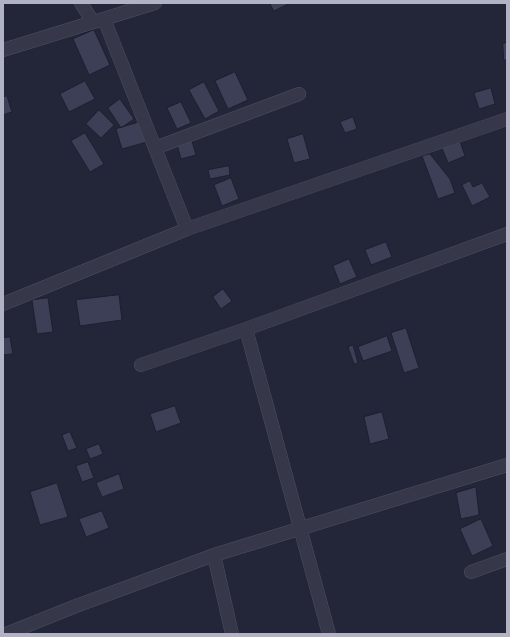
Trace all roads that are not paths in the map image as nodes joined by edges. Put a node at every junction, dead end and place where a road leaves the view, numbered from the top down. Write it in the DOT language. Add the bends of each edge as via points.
graph roads {
  1 [pos="81,3"];
  2 [pos="155,3"];
  3 [pos="98,21"];
  4 [pos="3,50"];
  5 [pos="299,94"];
  6 [pos="507,118"];
  7 [pos="155,148"];
  8 [pos="187,229"];
  9 [pos="507,234"];
  10 [pos="3,304"];
  11 [pos="246,329"];
  12 [pos="141,365"];
  13 [pos="507,465"];
  14 [pos="300,528"];
  15 [pos="214,554"];
  16 [pos="507,559"];
  17 [pos="472,572"];
  18 [pos="6,634"];
  19 [pos="232,634"];
  20 [pos="329,634"];
  1 -- 3 [label="street"];
  2 -- 3 [label="street"];
  3 -- 4 [label="street"];
  3 -- 7 [label="street"];
  5 -- 7 [label="street"];
  6 -- 8 [label="street"];
  7 -- 8 [label="street"];
  8 -- 10 [label="street"];
  9 -- 11 [label="street"];
  11 -- 12 [label="street"];
  11 -- 14 [label="street"];
  13 -- 14 [label="street"];
  14 -- 15 [label="street"];
  14 -- 20 [label="street"];
  15 -- 18 [label="street"];
  15 -- 19 [label="street"];
  16 -- 17 [label="street"];
}
